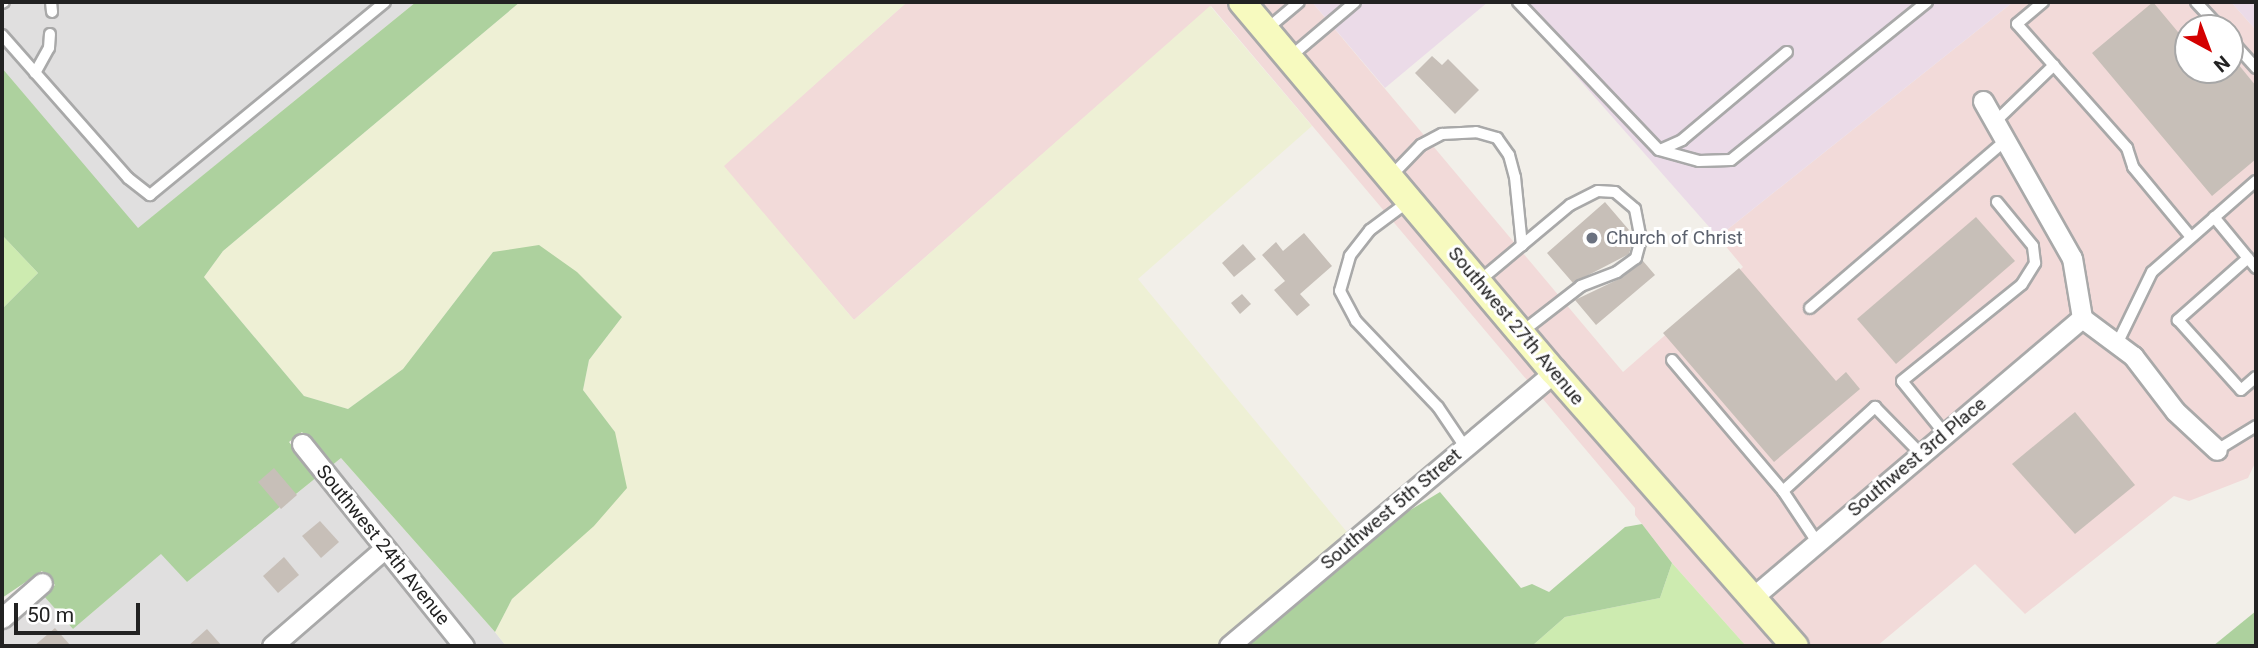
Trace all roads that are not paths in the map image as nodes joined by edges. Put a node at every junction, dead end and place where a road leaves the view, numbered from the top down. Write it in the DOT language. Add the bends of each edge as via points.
graph roads {
  1 [pos="385,2"];
  2 [pos="1242,2"];
  3 [pos="1299,2"];
  4 [pos="1355,2"];
  5 [pos="1518,2"];
  6 [pos="1927,2"];
  7 [pos="2043,2"];
  8 [pos="1266,30"];
  9 [pos="50,34"];
  10 [pos="2,35"];
  11 [pos="1787,52"];
  12 [pos="2244,55"];
  13 [pos="1289,58"];
  14 [pos="2054,65"];
  15 [pos="2256,68"];
  16 [pos="35,73"];
  17 [pos="1983,101"];
  18 [pos="1995,122"];
  19 [pos="2006,141"];
  20 [pos="1659,150"];
  21 [pos="1390,177"];
  22 [pos="2256,181"];
  23 [pos="1410,201"];
  24 [pos="1997,202"];
  25 [pos="2214,217"];
  26 [pos="2191,237"];
  27 [pos="1521,246"];
  28 [pos="2248,258"];
  29 [pos="2256,268"];
  30 [pos="1478,282"];
  31 [pos="1810,308"];
  32 [pos="2082,318"];
  33 [pos="1521,333"];
  34 [pos="2117,344"];
  35 [pos="1672,360"];
  36 [pos="1554,372"];
  37 [pos="2256,377"];
  38 [pos="2256,426"];
  39 [pos="1945,434"];
  40 [pos="302,444"];
  41 [pos="1465,447"];
  42 [pos="2217,450"];
  43 [pos="1921,454"];
  44 [pos="1783,491"];
  45 [pos="1817,542"];
  46 [pos="384,549"];
  47 [pos="42,583"];
  48 [pos="1753,597"];
  49 [pos="2,618"];
  50 [pos="272,646"];
  51 [pos="464,646"];
  52 [pos="1229,646"];
  53 [pos="1795,646"];
  1 -- 16 [label="lane" via="149,195 128,178"];
  2 -- 8 [label="main road, Southwest 27th Avenue"];
  3 -- 8 [label="lane"];
  4 -- 13 [label="lane"];
  5 -- 20 [label="lane"];
  6 -- 20 [label="lane" via="1731,160 1699,161"];
  7 -- 14 [label="lane" via="2017,24"];
  8 -- 13 [label="main road, Southwest 27th Avenue"];
  9 -- 16 [label="lane" via="49,48"];
  10 -- 16 [label="lane"];
  11 -- 20 [label="lane" via="1682,140"];
  12 -- 15 [label="lane"];
  13 -- 21 [label="main road, Southwest 27th Avenue"];
  14 -- 18 [label="lane"];
  14 -- 26 [label="lane" via="2127,148 2133,167"];
  17 -- 18 [label="street"];
  18 -- 19 [label="street"];
  19 -- 31 [label="lane"];
  19 -- 32 [label="street" via="2072,258"];
  21 -- 23 [label="main road, Southwest 27th Avenue"];
  21 -- 27 [label="lane" via="1421,145 1442,134 1476,132 1497,138 1509,155 1514,177"];
  22 -- 25 [label="lane"];
  23 -- 30 [label="main road, Southwest 27th Avenue"];
  23 -- 41 [label="lane" via="1370,230 1357,247 1340,291 1356,321 1438,407"];
  24 -- 39 [label="lane" via="2033,246 2035,263 2022,284 1902,381"];
  25 -- 26 [label="lane"];
  25 -- 28 [label="lane"];
  26 -- 34 [label="lane" via="2152,272"];
  27 -- 30 [label="lane"];
  27 -- 33 [label="lane" via="1570,205 1598,191 1615,192 1635,209 1641,239 1636,258 1617,272 1581,286"];
  28 -- 29 [label="lane"];
  28 -- 37 [label="lane" via="2178,320 2241,390"];
  30 -- 33 [label="main road, Southwest 27th Avenue"];
  32 -- 34 [label="street"];
  32 -- 39 [label="street, Southwest 3rd Place"];
  33 -- 36 [label="main road, Southwest 27th Avenue"];
  34 -- 42 [label="street" via="2133,356 2175,411"];
  35 -- 44 [label="lane"];
  36 -- 41 [label="street, Southwest 5th Street"];
  36 -- 48 [label="main road, Southwest 27th Avenue"];
  38 -- 42 [label="lane"];
  39 -- 43 [label="street, Southwest 3rd Place"];
  40 -- 46 [label="street, Southwest 24th Avenue"];
  41 -- 52 [label="street, Southwest 5th Street"];
  43 -- 44 [label="lane" via="1875,407"];
  43 -- 45 [label="street, Southwest 3rd Place"];
  44 -- 45 [label="lane"];
  45 -- 48 [label="street, Southwest 3rd Place"];
  46 -- 50 [label="street"];
  46 -- 51 [label="street, Southwest 24th Avenue"];
  47 -- 49 [label="street"];
  48 -- 53 [label="main road, Southwest 27th Avenue"];
}
